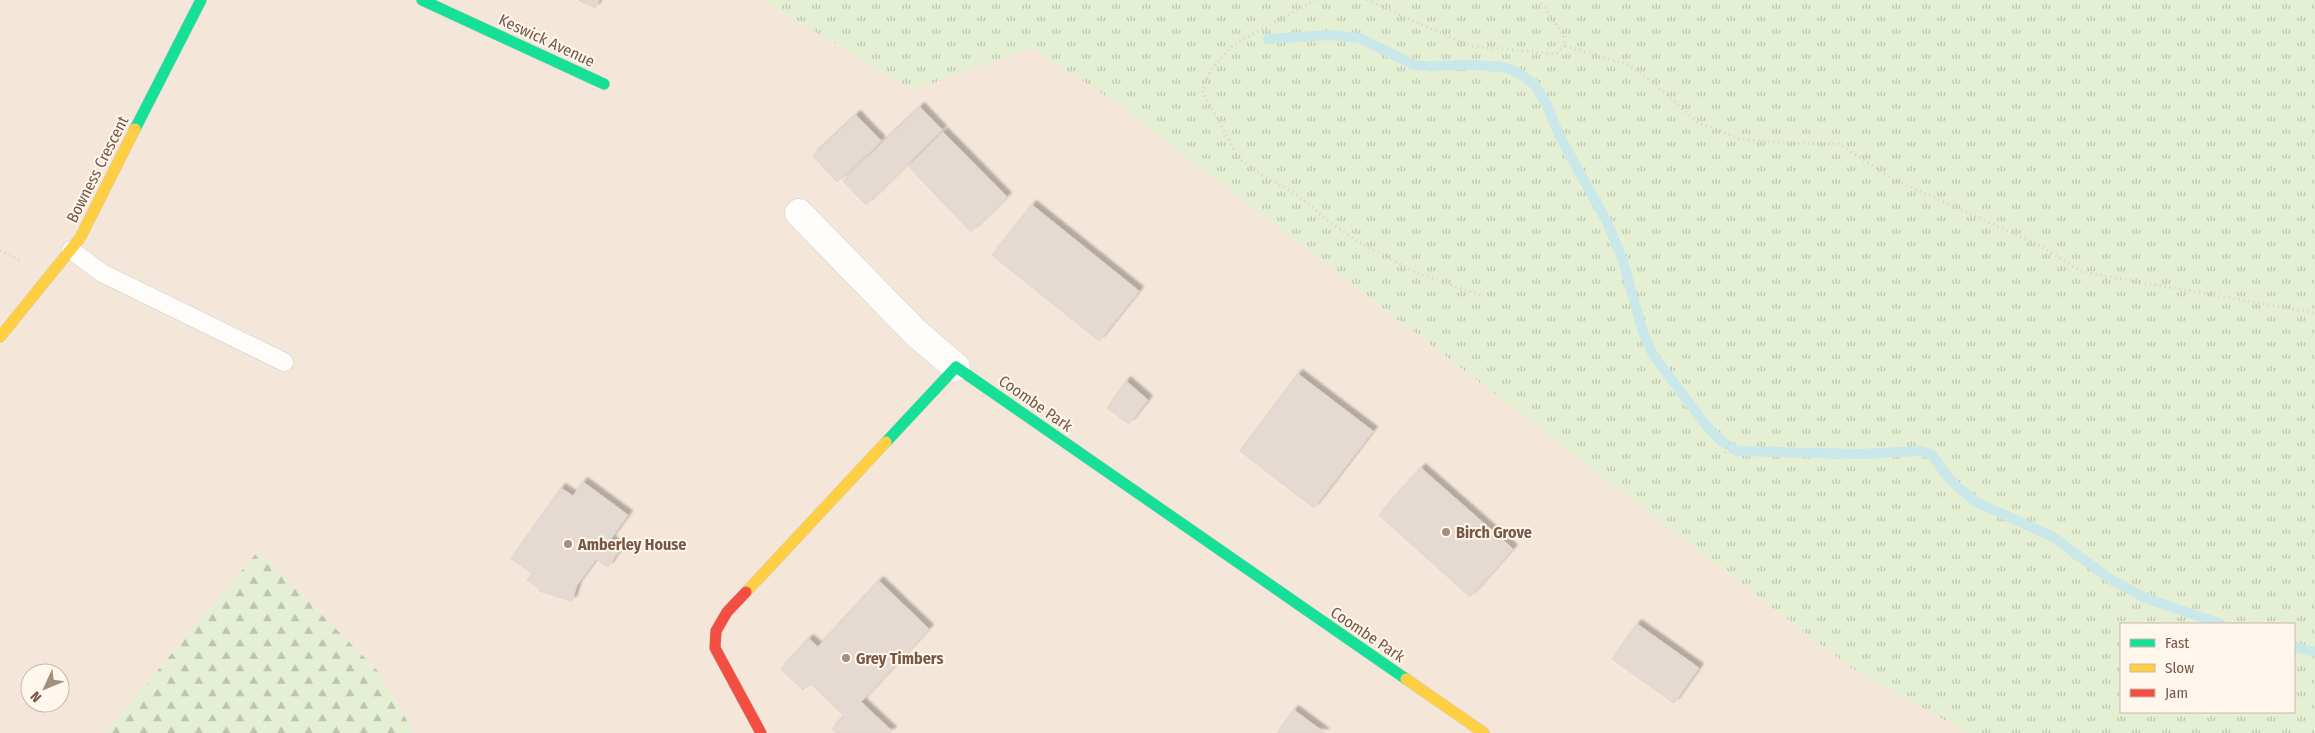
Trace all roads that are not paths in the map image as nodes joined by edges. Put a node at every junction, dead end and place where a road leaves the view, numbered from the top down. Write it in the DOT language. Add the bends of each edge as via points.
graph roads {
  1 [pos="201,0"];
  2 [pos="422,0"];
  3 [pos="604,84"];
  4 [pos="799,213"];
  5 [pos="71,250"];
  6 [pos="0,337"];
  7 [pos="284,362"];
  8 [pos="956,367"];
  9 [pos="761,733"];
  10 [pos="1484,733"];
  1 -- 5 [label="street, Bowness Crescent"];
  2 -- 3 [label="street, Keswick Avenue"];
  4 -- 8 [label="street" via="916,333"];
  5 -- 6 [label="street, Bowness Crescent"];
  5 -- 7 [label="lane" via="102,273"];
  8 -- 9 [label="street" via="727,612 716,631 716,648"];
  8 -- 10 [label="street, Coombe Park"];
}
